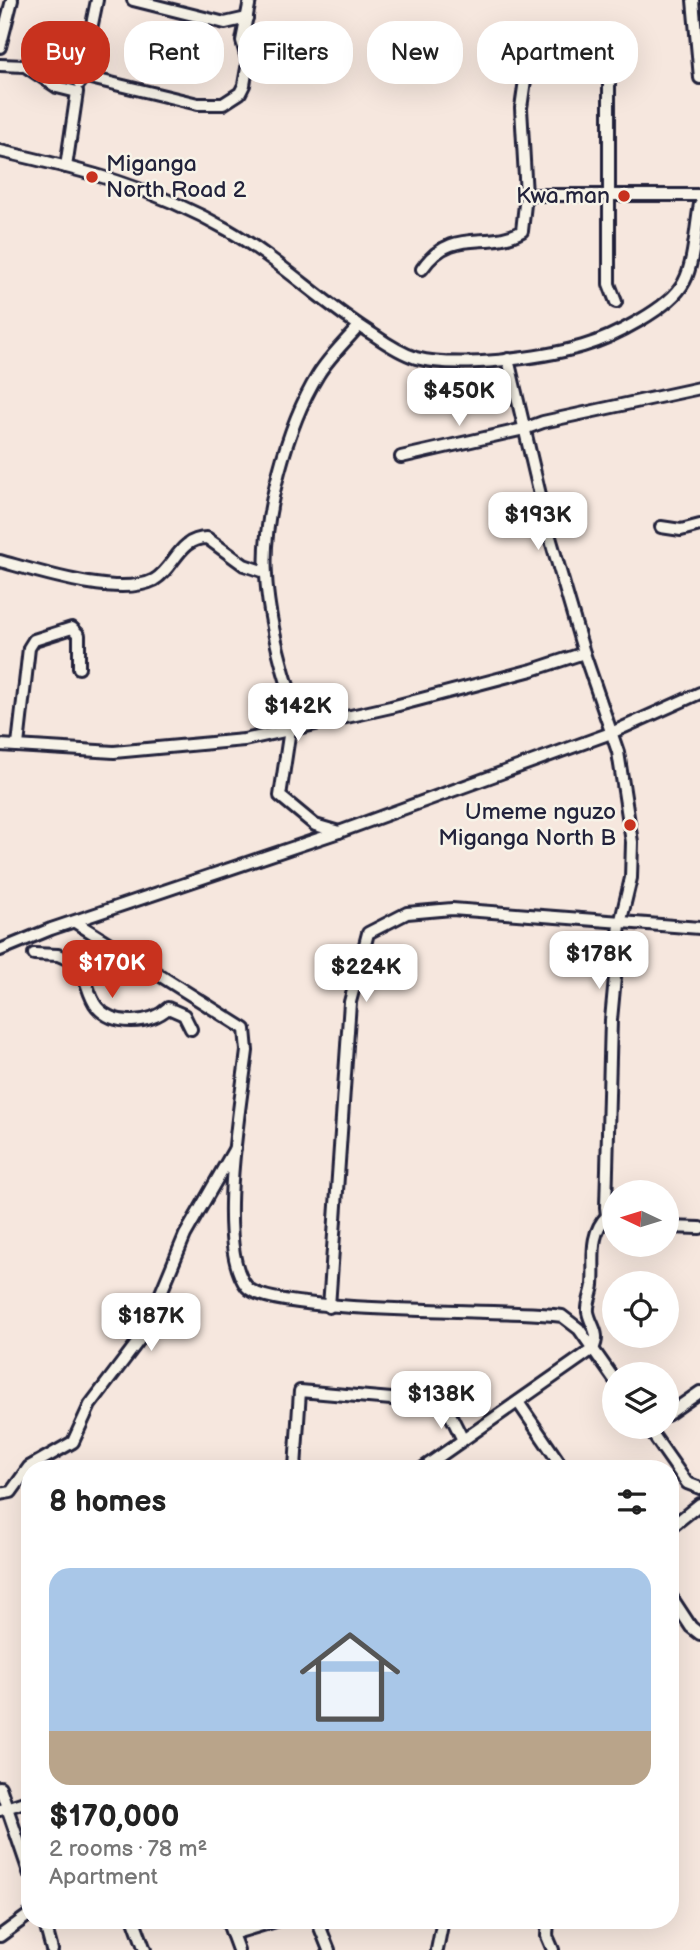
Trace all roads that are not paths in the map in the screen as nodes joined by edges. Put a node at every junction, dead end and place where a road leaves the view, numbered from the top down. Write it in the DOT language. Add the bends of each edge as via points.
graph roads {
  1 [pos="12,0"];
  2 [pos="97,0"];
  3 [pos="133,0"];
  4 [pos="190,0"];
  5 [pos="250,0"];
  6 [pos="693,0"];
  7 [pos="186,12"];
  8 [pos="247,18"];
  9 [pos="93,21"];
  10 [pos="246,21"];
  11 [pos="225,23"];
  12 [pos="238,33"];
  13 [pos="0,47"];
  14 [pos="0,65"];
  15 [pos="700,78"];
  16 [pos="110,83"];
  17 [pos="80,84"];
  18 [pos="244,84"];
  19 [pos="77,92"];
  20 [pos="0,151"];
  21 [pos="66,167"];
  22 [pos="609,193"];
  23 [pos="526,195"];
  24 [pos="700,195"];
  25 [pos="700,204"];
  26 [pos="422,269"];
  27 [pos="616,302"];
  28 [pos="359,326"];
  29 [pos="508,359"];
  30 [pos="700,388"];
  31 [pos="524,429"];
  32 [pos="401,457"];
  33 [pos="700,525"];
  34 [pos="661,527"];
  35 [pos="0,561"];
  36 [pos="265,572"];
  37 [pos="584,653"];
  38 [pos="79,668"];
  39 [pos="700,693"];
  40 [pos="296,727"];
  41 [pos="611,733"];
  42 [pos="0,745"];
  43 [pos="18,745"];
  44 [pos="340,832"];
  45 [pos="75,922"];
  46 [pos="620,924"];
  47 [pos="700,928"];
  48 [pos="0,950"];
  49 [pos="34,954"];
  50 [pos="191,1029"];
  51 [pos="237,1146"];
  52 [pos="610,1180"];
  53 [pos="602,1226"];
  54 [pos="679,1227"];
  55 [pos="700,1228"];
  56 [pos="329,1307"];
  57 [pos="593,1349"];
  58 [pos="602,1362"];
  59 [pos="700,1392"];
  60 [pos="518,1402"];
  61 [pos="679,1407"];
  62 [pos="657,1439"];
  63 [pos="463,1440"];
  64 [pos="41,1460"];
  65 [pos="296,1460"];
  66 [pos="434,1460"];
  67 [pos="558,1460"];
  68 [pos="671,1460"];
  69 [pos="679,1471"];
  70 [pos="21,1478"];
  71 [pos="700,1488"];
  72 [pos="0,1494"];
  73 [pos="700,1504"];
  74 [pos="679,1521"];
  75 [pos="679,1609"];
  76 [pos="700,1634"];
  77 [pos="0,1787"];
  78 [pos="21,1803"];
  79 [pos="4,1809"];
  80 [pos="21,1852"];
  81 [pos="21,1921"];
  82 [pos="46,1929"];
  83 [pos="137,1929"];
  84 [pos="230,1929"];
  85 [pos="249,1929"];
  86 [pos="321,1929"];
  87 [pos="441,1929"];
  88 [pos="547,1929"];
  89 [pos="232,1934"];
  90 [pos="0,1936"];
  91 [pos="52,1950"];
  92 [pos="145,1950"];
  93 [pos="238,1950"];
  94 [pos="329,1950"];
  95 [pos="437,1950"];
  96 [pos="553,1950"];
  1 -- 13 [label="street"];
  2 -- 9 [label="street"];
  3 -- 7 [label="street"];
  4 -- 7 [label="street"];
  5 -- 8 [label="street"];
  6 -- 15 [label="street"];
  7 -- 11 [label="street"];
  8 -- 10 [label="street"];
  8 -- 11 [label="street"];
  11 -- 12 [label="street"];
  14 -- 19 [label="street" via="25,66 57,87"];
  16 -- 18 [label="street" via="198,104 223,104 240,93"];
  17 -- 19 [label="street"];
  19 -- 21 [label="street"];
  20 -- 21 [label="street"];
  21 -- 28 [label="street" via="144,188 229,230"];
  22 -- 23 [label="street"];
  22 -- 23 [label="street" via="610,85 605,49 595,40 559,38 529,52 521,108"];
  22 -- 24 [label="street"];
  22 -- 27 [label="street" via="609,284"];
  23 -- 26 [label="street" via="522,231 512,237 449,245"];
  25 -- 29 [label="street" via="684,282 657,310 584,346"];
  28 -- 29 [label="street" via="417,358 440,362"];
  28 -- 36 [label="street" via="324,367 296,419 274,495"];
  29 -- 31 [label="street"];
  30 -- 31 [label="street"];
  31 -- 32 [label="street"];
  31 -- 37 [label="street"];
  33 -- 34 [label="street" via="681,530"];
  35 -- 36 [label="street" via="88,582 132,585 154,580 190,541 207,538 244,565"];
  36 -- 40 [label="street"];
  37 -- 40 [label="street" via="391,707"];
  37 -- 41 [label="street"];
  38 -- 43 [label="street" via="79,635 72,628 34,640 29,648"];
  39 -- 41 [label="street"];
  40 -- 43 [label="street" via="244,740 158,750 114,752"];
  40 -- 44 [label="street" via="280,796 315,825"];
  41 -- 44 [label="street"];
  41 -- 46 [label="street" via="632,842 631,878"];
  42 -- 43 [label="street"];
  44 -- 45 [label="street"];
  45 -- 48 [label="street"];
  45 -- 51 [label="street" via="245,1029 248,1037"];
  46 -- 47 [label="street"];
  46 -- 52 [label="street" via="611,1020"];
  46 -- 56 [label="street" via="452,909 407,913 368,933 350,1002"];
  49 -- 50 [label="street" via="58,955 76,962 95,1005 117,1020 134,1022 168,1008 184,1015"];
  51 -- 56 [label="street" via="229,1217 233,1253 247,1287 258,1295"];
  51 -- 64 [label="street" via="185,1235 152,1323 90,1405 73,1442"];
  53 -- 57 [label="street" via="596,1231 593,1247 588,1307 597,1336"];
  54 -- 55 [label="street"];
  56 -- 57 [label="street" via="562,1316"];
  57 -- 58 [label="street"];
  57 -- 60 [label="street"];
  59 -- 61 [label="street"];
  60 -- 63 [label="street"];
  60 -- 67 [label="street"];
  62 -- 68 [label="street"];
  63 -- 65 [label="street" via="448,1410 437,1403 300,1391"];
  63 -- 66 [label="street"];
  69 -- 71 [label="street" via="687,1483"];
  70 -- 72 [label="street" via="11,1492"];
  73 -- 74 [label="street"];
  75 -- 76 [label="street"];
  77 -- 79 [label="street"];
  78 -- 79 [label="street"];
  79 -- 80 [label="street"];
  81 -- 90 [label="street"];
  82 -- 91 [label="street"];
  83 -- 92 [label="street"];
  84 -- 89 [label="street"];
  85 -- 89 [label="street"];
  86 -- 94 [label="street"];
  87 -- 95 [label="street"];
  88 -- 96 [label="street"];
  89 -- 93 [label="street"];
}
